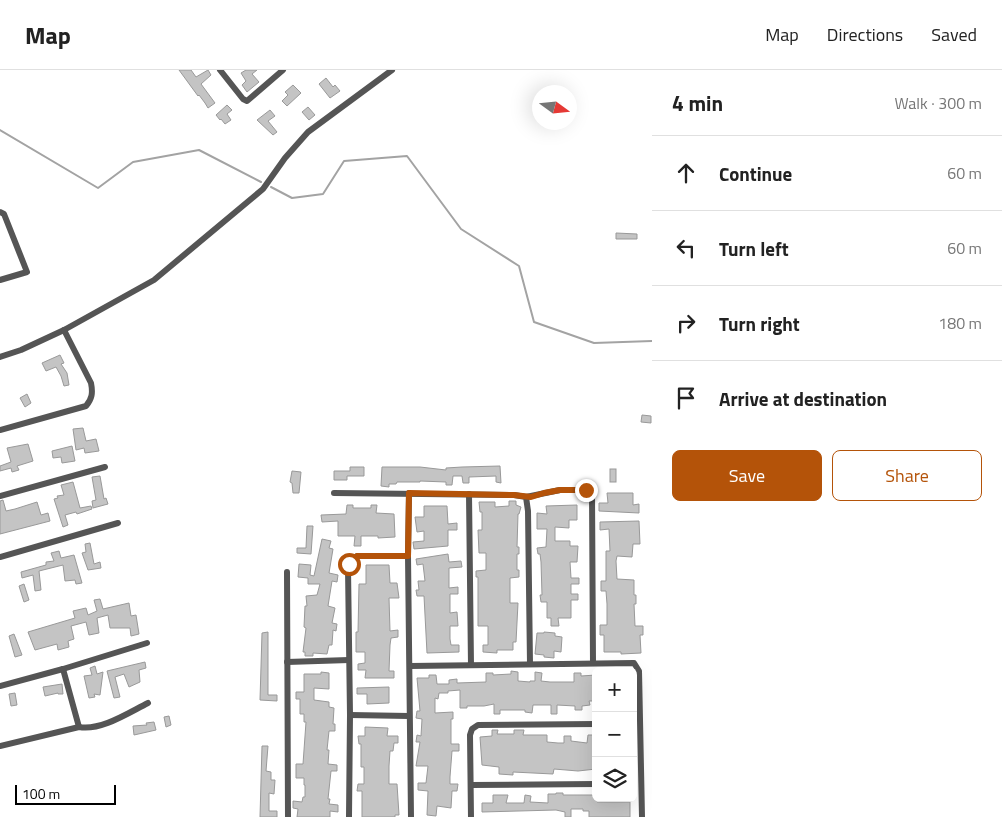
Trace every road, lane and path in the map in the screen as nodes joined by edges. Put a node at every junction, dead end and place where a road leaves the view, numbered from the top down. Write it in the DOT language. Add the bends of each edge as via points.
graph roads {
  1 [pos="220,70"];
  2 [pos="283,70"];
  3 [pos="392,70"];
  4 [pos="0,212"];
  5 [pos="0,280"];
  6 [pos="64,330"];
  7 [pos="0,357"];
  8 [pos="0,430"];
  9 [pos="105,467"];
  10 [pos="334,493"];
  11 [pos="409,493"];
  12 [pos="469,494"];
  13 [pos="0,496"];
  14 [pos="526,497"];
  15 [pos="118,523"];
  16 [pos="408,556"];
  17 [pos="0,557"];
  18 [pos="287,572"];
  19 [pos="147,643"];
  20 [pos="349,660"];
  21 [pos="287,662"];
  22 [pos="593,663"];
  23 [pos="530,664"];
  24 [pos="470,665"];
  25 [pos="410,666"];
  26 [pos="63,669"];
  27 [pos="0,686"];
  28 [pos="148,703"];
  29 [pos="637,712"];
  30 [pos="350,715"];
  31 [pos="409,716"];
  32 [pos="592,724"];
  33 [pos="79,727"];
  34 [pos="0,746"];
  35 [pos="592,784"];
  36 [pos="637,784"];
  37 [pos="471,785"];
  38 [pos="288,817"];
  39 [pos="349,817"];
  40 [pos="411,817"];
  41 [pos="471,817"];
  42 [pos="642,817"];
  1 -- 2 [label="street" via="247,101"];
  3 -- 6 [label="street" via="308,132 263,189 154,280"];
  4 -- 5 [label="street" via="4,214 27,272"];
  6 -- 7 [label="street"];
  6 -- 8 [label="street" via="91,383 91,400 86,406"];
  9 -- 13 [label="street"];
  10 -- 11 [label="street"];
  11 -- 12 [label="street"];
  11 -- 16 [label="street"];
  12 -- 14 [label="street"];
  12 -- 24 [label="street"];
  14 -- 22 [label="street" via="560,490 592,493"];
  14 -- 23 [label="street"];
  15 -- 17 [label="street"];
  16 -- 20 [label="street" via="357,556 349,564"];
  16 -- 25 [label="street"];
  18 -- 21 [label="street"];
  19 -- 26 [label="street"];
  20 -- 21 [label="street"];
  20 -- 30 [label="street"];
  21 -- 38 [label="street"];
  22 -- 23 [label="street"];
  22 -- 29 [label="street" via="630,662 637,666"];
  23 -- 24 [label="street"];
  24 -- 25 [label="street"];
  25 -- 31 [label="street"];
  26 -- 27 [label="street"];
  26 -- 33 [label="street"];
  28 -- 33 [label="street" via="98,727"];
  30 -- 31 [label="street"];
  30 -- 39 [label="street"];
  31 -- 40 [label="street"];
  32 -- 37 [label="street" via="478,725 470,735"];
  33 -- 34 [label="street"];
  35 -- 37 [label="street"];
  36 -- 42 [label="street"];
  37 -- 41 [label="street"];
}
